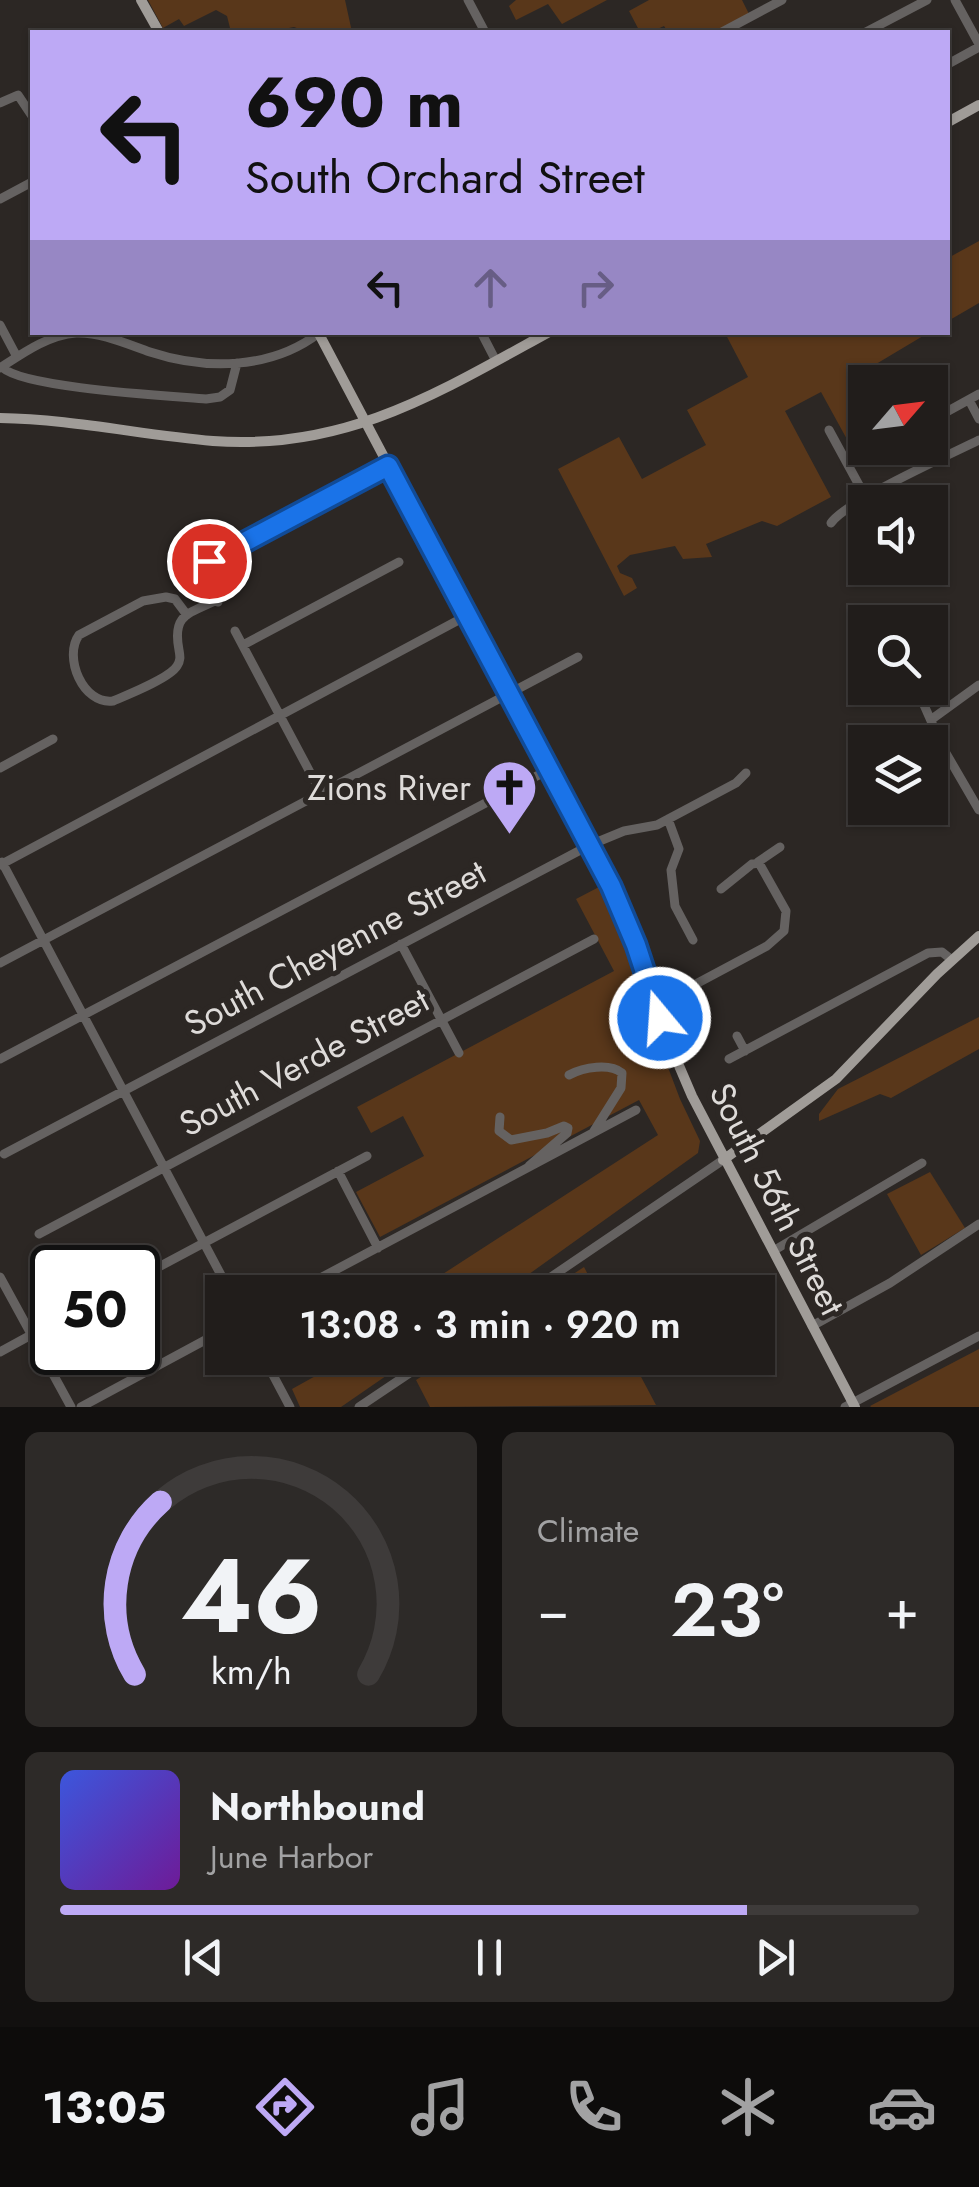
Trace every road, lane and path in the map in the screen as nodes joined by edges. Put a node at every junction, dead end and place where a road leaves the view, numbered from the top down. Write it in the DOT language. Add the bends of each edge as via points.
graph roads {
  1 [pos="137,0"];
  2 [pos="468,0"];
  3 [pos="780,0"];
  4 [pos="927,0"];
  5 [pos="955,0"];
  6 [pos="151,30"];
  7 [pos="159,30"];
  8 [pos="484,30"];
  9 [pos="726,30"];
  10 [pos="870,30"];
  11 [pos="979,46"];
  12 [pos="950,63"];
  13 [pos="0,103"];
  14 [pos="979,105"];
  15 [pos="30,113"];
  16 [pos="950,121"];
  17 [pos="30,183"];
  18 [pos="0,198"];
  19 [pos="0,325"];
  20 [pos="69,335"];
  21 [pos="94,335"];
  22 [pos="316,335"];
  23 [pos="320,335"];
  24 [pos="483,335"];
  25 [pos="544,335"];
  26 [pos="17,356"];
  27 [pos="496,361"];
  28 [pos="237,364"];
  29 [pos="1,367"];
  30 [pos="979,394"];
  31 [pos="969,400"];
  32 [pos="948,411"];
  33 [pos="0,418"];
  34 [pos="979,419"];
  35 [pos="366,423"];
  36 [pos="829,430"];
  37 [pos="979,440"];
  38 [pos="388,466"];
  39 [pos="859,485"];
  40 [pos="891,485"];
  41 [pos="848,508"];
  42 [pos="831,522"];
  43 [pos="399,562"];
  44 [pos="187,614"];
  45 [pos="468,616"];
  46 [pos="235,632"];
  47 [pos="243,645"];
  48 [pos="578,657"];
  49 [pos="979,685"];
  50 [pos="509,693"];
  51 [pos="924,705"];
  52 [pos="280,716"];
  53 [pos="932,720"];
  54 [pos="53,739"];
  55 [pos="0,768"];
  56 [pos="550,769"];
  57 [pos="746,772"];
  58 [pos="322,793"];
  59 [pos="979,810"];
  60 [pos="668,819"];
  61 [pos="590,845"];
  62 [pos="780,847"];
  63 [pos="1,862"];
  64 [pos="758,862"];
  65 [pos="720,889"];
  66 [pos="979,936"];
  67 [pos="594,939"];
  68 [pos="692,940"];
  69 [pos="43,941"];
  70 [pos="401,944"];
  71 [pos="952,960"];
  72 [pos="0,963"];
  73 [pos="719,973"];
  74 [pos="649,982"];
  75 [pos="84,1016"];
  76 [pos="660,1018"];
  77 [pos="442,1021"];
  78 [pos="737,1036"];
  79 [pos="745,1050"];
  80 [pos="459,1053"];
  81 [pos="730,1058"];
  82 [pos="0,1059"];
  83 [pos="569,1074"];
  84 [pos="123,1091"];
  85 [pos="636,1110"];
  86 [pos="500,1117"];
  87 [pos="592,1134"];
  88 [pos="4,1154"];
  89 [pos="367,1156"];
  90 [pos="724,1160"];
  91 [pos="922,1162"];
  92 [pos="163,1168"];
  93 [pos="524,1170"];
  94 [pos="338,1171"];
  95 [pos="979,1224"];
  96 [pos="39,1234"];
  97 [pos="204,1244"];
  98 [pos="378,1248"];
  99 [pos="772,1250"];
  100 [pos="160,1267"];
  101 [pos="221,1275"];
  102 [pos="326,1275"];
  103 [pos="554,1275"];
  104 [pos="0,1277"];
  105 [pos="812,1326"];
  106 [pos="30,1333"];
  107 [pos="30,1336"];
  108 [pos="979,1336"];
  109 [pos="205,1340"];
  110 [pos="0,1352"];
  111 [pos="53,1375"];
  112 [pos="273,1375"];
  113 [pos="407,1375"];
  114 [pos="851,1406"];
  115 [pos="71,1407"];
  116 [pos="81,1407"];
  117 [pos="290,1407"];
  118 [pos="360,1407"];
  1 -- 6 [label="main road"];
  1 -- 7 [label="main road"];
  2 -- 8 [label="street"];
  3 -- 9 [label="street"];
  4 -- 10 [label="street"];
  5 -- 11 [label="street"];
  11 -- 12 [label="street"];
  13 -- 15 [label="street" via="18,95"];
  14 -- 16 [label="main road"];
  17 -- 18 [label="street"];
  19 -- 26 [label="street"];
  20 -- 26 [label="street"];
  21 -- 28 [label="street" via="174,360"];
  22 -- 28 [label="street" via="286,352"];
  23 -- 35 [label="main road, South 56th Street"];
  24 -- 27 [label="street"];
  25 -- 27 [label="main road"];
  26 -- 29 [label="street"];
  27 -- 35 [label="main road"];
  28 -- 29 [label="street" via="230,390 206,399 40,381"];
  30 -- 31 [label="street"];
  31 -- 32 [label="street"];
  31 -- 34 [label="street"];
  33 -- 35 [label="main road" via="241,442 302,439"];
  35 -- 38 [label="main road, South 56th Street"];
  36 -- 39 [label="street"];
  37 -- 40 [label="street"];
  38 -- 44 [label="street" via="206,564 218,601"];
  38 -- 45 [label="main road, South 56th Street"];
  41 -- 42 [label="street"];
  43 -- 47 [label="street"];
  44 -- 44 [label="street" via="176,626 180,659 174,670 113,701 90,694 72,656 79,634 153,598 175,599"];
  45 -- 50 [label="main road, South 56th Street"];
  45 -- 52 [label="street"];
  46 -- 47 [label="street"];
  47 -- 52 [label="street"];
  48 -- 50 [label="street"];
  49 -- 53 [label="street"];
  50 -- 56 [label="main road, South 56th Street"];
  50 -- 58 [label="street"];
  51 -- 53 [label="street"];
  52 -- 58 [label="street"];
  52 -- 63 [label="street"];
  53 -- 59 [label="street"];
  54 -- 55 [label="street"];
  56 -- 61 [label="main road, South 56th Street"];
  56 -- 75 [label="street"];
  57 -- 60 [label="street, South Cheyenne Street"];
  58 -- 69 [label="street"];
  60 -- 61 [label="street, South Cheyenne Street"];
  60 -- 68 [label="street" via="679,848 671,873 674,906"];
  61 -- 70 [label="street, South Cheyenne Street"];
  61 -- 74 [label="main road, South 56th Street"];
  62 -- 64 [label="street"];
  63 -- 69 [label="street"];
  64 -- 65 [label="street"];
  64 -- 73 [label="street" via="784,907 786,926 767,946"];
  66 -- 71 [label="main road"];
  67 -- 77 [label="street, South Verde Street"];
  69 -- 72 [label="street"];
  69 -- 75 [label="street"];
  70 -- 77 [label="street"];
  70 -- 84 [label="street, South Cheyenne Street"];
  71 -- 79 [label="street" via="928,953"];
  71 -- 90 [label="main road" via="836,1079"];
  73 -- 74 [label="street" via="675,994"];
  73 -- 76 [label="street" via="671,1002"];
  74 -- 76 [label="main road, South 56th Street"];
  75 -- 82 [label="street"];
  75 -- 84 [label="street"];
  76 -- 90 [label="main road, South 56th Street"];
  77 -- 80 [label="street"];
  77 -- 92 [label="street, South Verde Street"];
  78 -- 79 [label="street"];
  79 -- 81 [label="street"];
  83 -- 87 [label="street" via="609,1068 623,1075"];
  84 -- 88 [label="street, South Cheyenne Street"];
  84 -- 92 [label="street"];
  85 -- 87 [label="street"];
  86 -- 93 [label="street" via="499,1131 508,1139 569,1129"];
  87 -- 93 [label="street"];
  89 -- 94 [label="street"];
  90 -- 99 [label="main road, South 56th Street"];
  90 -- 103 [label="street"];
  91 -- 99 [label="street"];
  92 -- 96 [label="street, South Verde Street"];
  92 -- 97 [label="street"];
  93 -- 98 [label="street"];
  94 -- 97 [label="street"];
  94 -- 98 [label="street"];
  95 -- 105 [label="street"];
  97 -- 100 [label="street"];
  97 -- 101 [label="street"];
  98 -- 102 [label="street"];
  99 -- 105 [label="main road, South 56th Street"];
  104 -- 106 [label="street"];
  105 -- 114 [label="main road, South 56th Street"];
  107 -- 110 [label="street"];
  108 -- 114 [label="street"];
  109 -- 116 [label="street"];
  111 -- 115 [label="street"];
  112 -- 117 [label="street"];
  113 -- 118 [label="street"];
}
